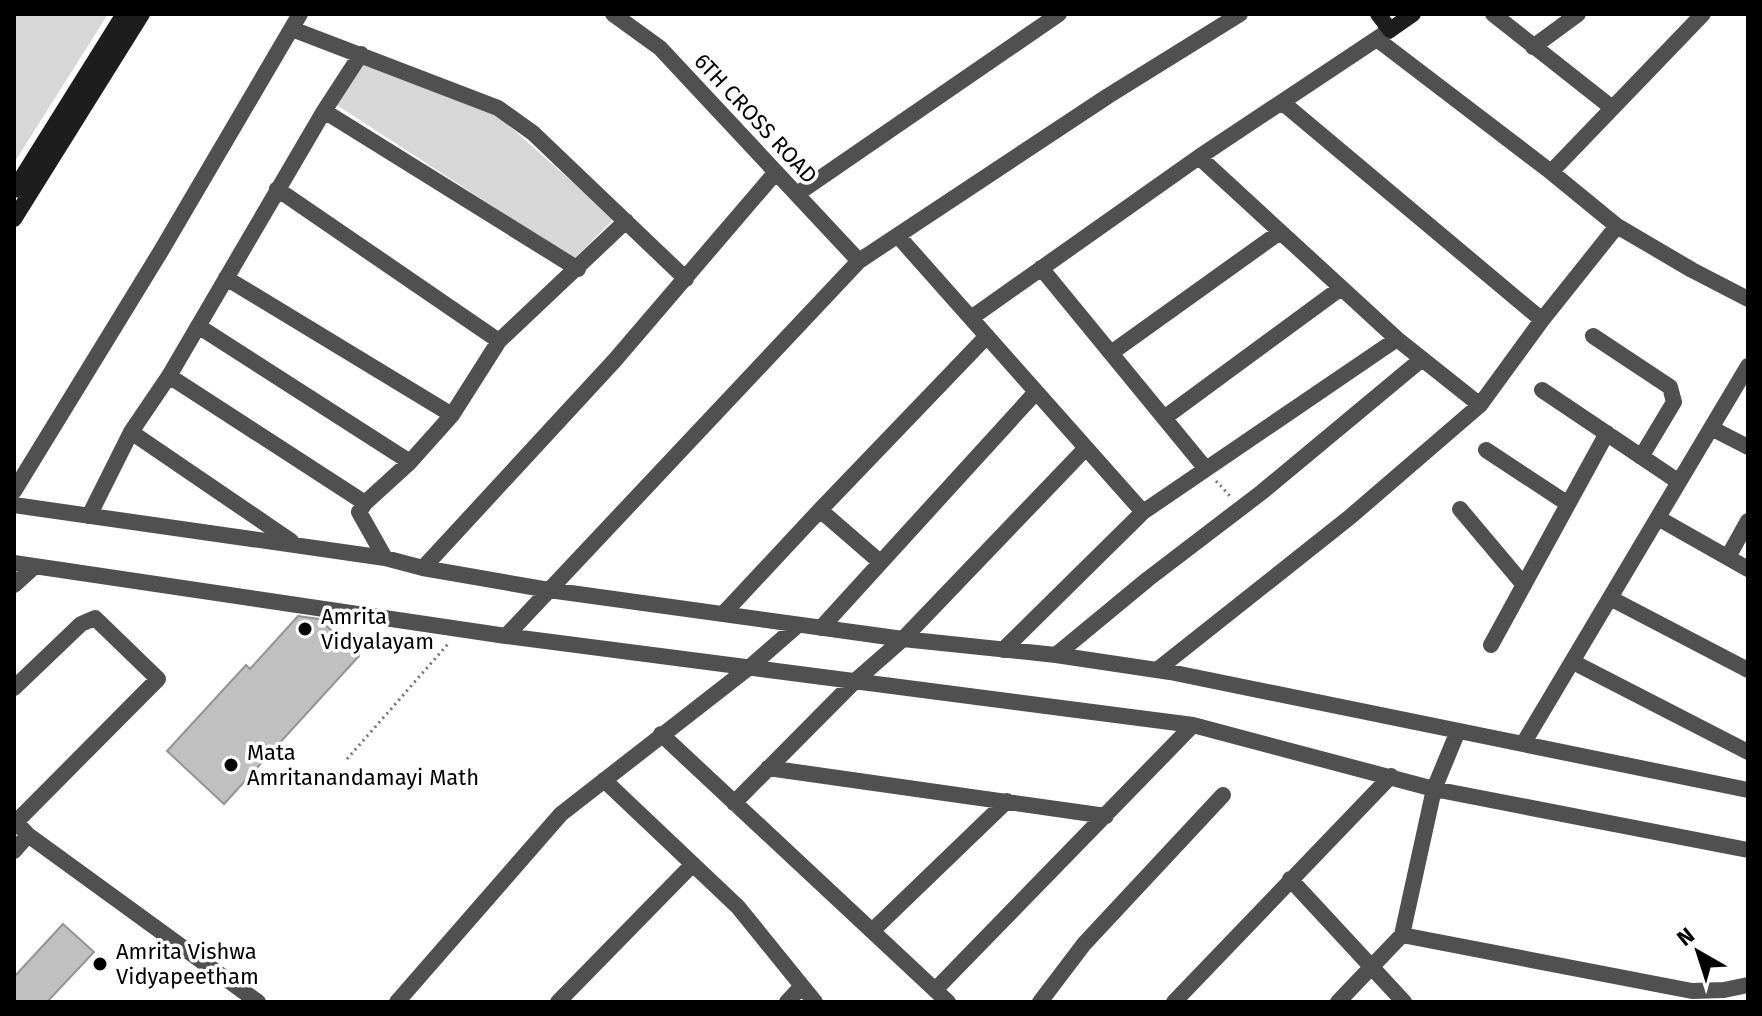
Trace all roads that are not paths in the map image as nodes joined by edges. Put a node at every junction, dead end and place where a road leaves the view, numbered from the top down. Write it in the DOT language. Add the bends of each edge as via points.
graph roads {
  1 [pos="124,14"];
  2 [pos="142,14"];
  3 [pos="613,14"];
  4 [pos="1059,14"];
  5 [pos="1240,14"];
  6 [pos="1378,14"];
  7 [pos="1413,14"];
  8 [pos="1493,14"];
  9 [pos="1578,14"];
  10 [pos="1703,14"];
  11 [pos="296,22"];
  12 [pos="1384,35"];
  13 [pos="1533,47"];
  14 [pos="361,54"];
  15 [pos="1283,103"];
  16 [pos="1611,107"];
  17 [pos="324,111"];
  18 [pos="1199,157"];
  19 [pos="776,172"];
  20 [pos="1551,172"];
  21 [pos="277,189"];
  22 [pos="14,190"];
  23 [pos="797,194"];
  24 [pos="14,219"];
  25 [pos="626,221"];
  26 [pos="1617,226"];
  27 [pos="1280,232"];
  28 [pos="898,236"];
  29 [pos="859,261"];
  30 [pos="1041,268"];
  31 [pos="578,269"];
  32 [pos="226,278"];
  33 [pos="686,279"];
  34 [pos="1341,288"];
  35 [pos="1746,292"];
  36 [pos="971,318"];
  37 [pos="1542,320"];
  38 [pos="198,326"];
  39 [pos="987,336"];
  40 [pos="1593,336"];
  41 [pos="1397,339"];
  42 [pos="499,341"];
  43 [pos="1111,353"];
  44 [pos="1422,359"];
  45 [pos="1746,373"];
  46 [pos="169,376"];
  47 [pos="1542,390"];
  48 [pos="1036,392"];
  49 [pos="1480,405"];
  50 [pos="452,415"];
  51 [pos="1164,418"];
  52 [pos="1711,428"];
  53 [pos="131,432"];
  54 [pos="1607,433"];
  55 [pos="1748,447"];
  56 [pos="1086,448"];
  57 [pos="1486,450"];
  58 [pos="1641,457"];
  59 [pos="410,462"];
  60 [pos="1206,469"];
  61 [pos="1679,482"];
  62 [pos="14,491"];
  63 [pos="365,503"];
  64 [pos="1568,504"];
  65 [pos="14,505"];
  66 [pos="1460,509"];
  67 [pos="820,510"];
  68 [pos="1143,512"];
  69 [pos="89,516"];
  70 [pos="1658,518"];
  71 [pos="1748,521"];
  72 [pos="297,545"];
  73 [pos="1728,557"];
  74 [pos="385,558"];
  75 [pos="880,562"];
  76 [pos="14,563"];
  77 [pos="35,566"];
  78 [pos="423,568"];
  79 [pos="1748,569"];
  80 [pos="14,585"];
  81 [pos="1524,585"];
  82 [pos="549,590"];
  83 [pos="1610,598"];
  84 [pos="723,614"];
  85 [pos="798,625"];
  86 [pos="821,628"];
  87 [pos="506,636"];
  88 [pos="903,639"];
  89 [pos="1491,645"];
  90 [pos="1003,650"];
  91 [pos="1056,655"];
  92 [pos="1573,662"];
  93 [pos="751,666"];
  94 [pos="1157,670"];
  95 [pos="1748,670"];
  96 [pos="855,681"];
  97 [pos="14,688"];
  98 [pos="1193,725"];
  99 [pos="1458,731"];
  100 [pos="661,734"];
  101 [pos="1523,744"];
  102 [pos="1748,752"];
  103 [pos="768,768"];
  104 [pos="1391,776"];
  105 [pos="604,780"];
  106 [pos="1434,789"];
  107 [pos="1748,790"];
  108 [pos="1223,795"];
  109 [pos="1007,801"];
  110 [pos="734,803"];
  111 [pos="1106,816"];
  112 [pos="15,821"];
  113 [pos="28,835"];
  114 [pos="1748,850"];
  115 [pos="14,851"];
  116 [pos="693,864"];
  117 [pos="1290,879"];
  118 [pos="872,931"];
  119 [pos="1402,935"];
  120 [pos="1370,968"];
  121 [pos="1748,985"];
  122 [pos="802,986"];
  123 [pos="941,996"];
  124 [pos="1686,997"];
  125 [pos="258,1002"];
  126 [pos="397,1002"];
  127 [pos="558,1002"];
  128 [pos="787,1002"];
  129 [pos="815,1002"];
  130 [pos="1040,1002"];
  131 [pos="1174,1002"];
  132 [pos="1338,1002"];
  133 [pos="1404,1002"];
  1 -- 22 [label="main road"];
  2 -- 24 [label="main road"];
  3 -- 19 [label="street, 6TH CROSS ROAD" via="660,48"];
  4 -- 23 [label="street"];
  5 -- 28 [label="street"];
  6 -- 12 [label="main road"];
  7 -- 12 [label="main road"];
  8 -- 13 [label="street"];
  9 -- 13 [label="street"];
  10 -- 16 [label="street"];
  11 -- 14 [label="street"];
  11 -- 62 [label="street"];
  12 -- 15 [label="street"];
  12 -- 20 [label="street"];
  13 -- 16 [label="street"];
  14 -- 17 [label="street"];
  14 -- 25 [label="street" via="498,108 533,133"];
  15 -- 18 [label="street"];
  15 -- 37 [label="street"];
  16 -- 20 [label="street"];
  17 -- 21 [label="street"];
  17 -- 31 [label="street"];
  18 -- 27 [label="street"];
  18 -- 30 [label="street"];
  19 -- 23 [label="street, 6TH CROSS ROAD"];
  19 -- 33 [label="street"];
  20 -- 26 [label="street"];
  21 -- 32 [label="street"];
  21 -- 42 [label="street"];
  23 -- 29 [label="street, 6TH CROSS ROAD"];
  25 -- 31 [label="street"];
  25 -- 33 [label="street"];
  26 -- 35 [label="street" via="1692,270"];
  26 -- 37 [label="street"];
  27 -- 34 [label="street"];
  27 -- 43 [label="street"];
  28 -- 29 [label="street"];
  28 -- 36 [label="street"];
  29 -- 82 [label="street"];
  30 -- 36 [label="street"];
  30 -- 43 [label="street"];
  31 -- 42 [label="street"];
  32 -- 38 [label="street"];
  32 -- 50 [label="street"];
  33 -- 78 [label="street"];
  34 -- 41 [label="street"];
  34 -- 51 [label="street"];
  36 -- 39 [label="street"];
  37 -- 49 [label="street"];
  38 -- 46 [label="street"];
  38 -- 59 [label="street"];
  39 -- 48 [label="street"];
  39 -- 67 [label="street"];
  40 -- 58 [label="street" via="1673,392 1674,402"];
  41 -- 44 [label="street"];
  41 -- 60 [label="street"];
  42 -- 50 [label="street"];
  43 -- 51 [label="street"];
  44 -- 49 [label="street"];
  44 -- 91 [label="street"];
  45 -- 52 [label="street"];
  46 -- 53 [label="street"];
  46 -- 63 [label="street"];
  47 -- 54 [label="street"];
  48 -- 56 [label="street"];
  48 -- 75 [label="street"];
  49 -- 94 [label="street" via="1350,517"];
  50 -- 59 [label="street"];
  51 -- 60 [label="street"];
  52 -- 55 [label="street"];
  52 -- 61 [label="street"];
  53 -- 69 [label="street"];
  53 -- 72 [label="street"];
  54 -- 58 [label="street"];
  54 -- 64 [label="street"];
  56 -- 68 [label="street"];
  56 -- 88 [label="street"];
  57 -- 64 [label="street"];
  58 -- 61 [label="street"];
  59 -- 63 [label="street"];
  60 -- 68 [label="street"];
  61 -- 70 [label="street"];
  63 -- 74 [label="street" via="359,512"];
  64 -- 81 [label="street"];
  65 -- 69 [label="street"];
  66 -- 81 [label="street"];
  67 -- 75 [label="street"];
  67 -- 84 [label="street"];
  68 -- 90 [label="street"];
  69 -- 72 [label="street"];
  70 -- 73 [label="street"];
  70 -- 83 [label="street"];
  71 -- 73 [label="street"];
  72 -- 74 [label="street"];
  73 -- 79 [label="street"];
  74 -- 78 [label="street"];
  75 -- 86 [label="street"];
  76 -- 77 [label="street"];
  77 -- 80 [label="street"];
  77 -- 87 [label="street"];
  78 -- 82 [label="street"];
  81 -- 89 [label="street"];
  82 -- 84 [label="street"];
  82 -- 87 [label="street"];
  83 -- 92 [label="street"];
  83 -- 95 [label="street"];
  84 -- 85 [label="street"];
  85 -- 86 [label="street"];
  85 -- 93 [label="street"];
  86 -- 88 [label="street"];
  87 -- 93 [label="street"];
  88 -- 90 [label="street"];
  88 -- 96 [label="street"];
  90 -- 91 [label="street"];
  91 -- 94 [label="street"];
  92 -- 101 [label="street"];
  92 -- 102 [label="street"];
  93 -- 96 [label="street"];
  93 -- 100 [label="street"];
  94 -- 99 [label="street"];
  96 -- 98 [label="street"];
  96 -- 103 [label="street"];
  97 -- 112 [label="street" via="81,624 95,618 158,679"];
  98 -- 104 [label="street"];
  98 -- 111 [label="street"];
  99 -- 101 [label="street"];
  99 -- 106 [label="street"];
  100 -- 105 [label="street"];
  100 -- 110 [label="street"];
  101 -- 107 [label="street"];
  103 -- 109 [label="street"];
  103 -- 110 [label="street"];
  104 -- 106 [label="street"];
  104 -- 117 [label="street"];
  105 -- 116 [label="street"];
  105 -- 126 [label="street" via="561,814"];
  106 -- 114 [label="street"];
  106 -- 119 [label="street"];
  108 -- 130 [label="street" via="1084,944"];
  109 -- 111 [label="street"];
  109 -- 118 [label="street"];
  110 -- 118 [label="street"];
  111 -- 123 [label="street"];
  112 -- 113 [label="street"];
  113 -- 115 [label="street"];
  113 -- 125 [label="street"];
  116 -- 122 [label="street" via="738,907"];
  116 -- 127 [label="street"];
  117 -- 120 [label="street"];
  117 -- 131 [label="street"];
  118 -- 123 [label="street"];
  119 -- 120 [label="street"];
  119 -- 124 [label="street"];
  120 -- 132 [label="street"];
  120 -- 133 [label="street"];
  121 -- 124 [label="street"];
  122 -- 128 [label="street"];
  122 -- 129 [label="street"];
}
